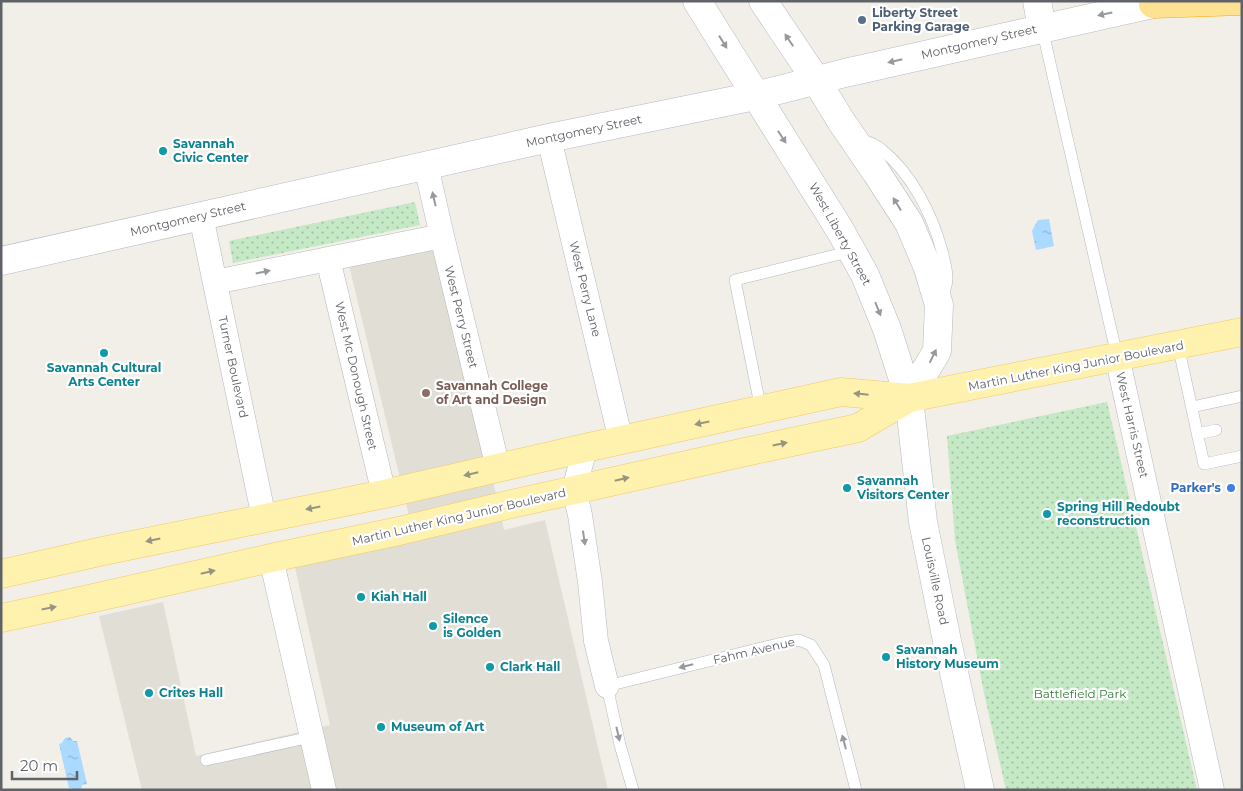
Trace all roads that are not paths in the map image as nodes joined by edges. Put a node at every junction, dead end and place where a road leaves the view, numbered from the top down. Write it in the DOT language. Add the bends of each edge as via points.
graph roads {
  1 [pos="697,1"];
  2 [pos="763,1"];
  3 [pos="1037,1"];
  4 [pos="1242,1"];
  5 [pos="1159,3"];
  6 [pos="1042,28"];
  7 [pos="816,80"];
  8 [pos="756,96"];
  9 [pos="548,138"];
  10 [pos="426,166"];
  11 [pos="201,216"];
  12 [pos="442,236"];
  13 [pos="852,251"];
  14 [pos="328,259"];
  15 [pos="1,261"];
  16 [pos="216,282"];
  17 [pos="1242,332"];
  18 [pos="1178,345"];
  19 [pos="1117,356"];
  20 [pos="1242,396"];
  21 [pos="909,398"];
  22 [pos="1192,407"];
  23 [pos="762,410"];
  24 [pos="1216,430"];
  25 [pos="1197,434"];
  26 [pos="621,441"];
  27 [pos="585,448"];
  28 [pos="1242,456"];
  29 [pos="498,468"];
  30 [pos="574,490"];
  31 [pos="384,494"];
  32 [pos="264,518"];
  33 [pos="271,558"];
  34 [pos="1,574"];
  35 [pos="1,618"];
  36 [pos="607,686"];
  37 [pos="311,737"];
  38 [pos="206,760"];
  39 [pos="324,790"];
  40 [pos="633,790"];
  41 [pos="856,790"];
  42 [pos="980,790"];
  43 [pos="1212,790"];
  1 -- 8 [label="main road, West Liberty Street, one-way"];
  7 -- 2 [label="main road, one-way"];
  3 -- 6 [label="main road, West Harris Street"];
  4 -- 5 [label="highway"];
  5 -- 6 [label="main road, Montgomery Street, one-way"];
  6 -- 7 [label="main road, Montgomery Street, one-way"];
  6 -- 19 [label="lane, West Harris Street"];
  7 -- 8 [label="main road, Montgomery Street"];
  21 -- 7 [label="main road, one-way" via="937,351 939,305 909,223"];
  8 -- 9 [label="main road, Montgomery Street"];
  8 -- 13 [label="main road, West Liberty Street, one-way"];
  9 -- 10 [label="main road, Montgomery Street"];
  9 -- 26 [label="street, West Perry Lane"];
  10 -- 11 [label="main road, Montgomery Street"];
  12 -- 10 [label="street, West Perry Street, one-way"];
  11 -- 15 [label="main road, Montgomery Street"];
  11 -- 16 [label="street, Turner Boulevard"];
  12 -- 14 [label="street"];
  12 -- 29 [label="street, West Perry Street"];
  13 -- 21 [label="main road, West Liberty Street, one-way" via="887,329"];
  13 -- 23 [label="lane" via="734,280"];
  16 -- 14 [label="street, one-way"];
  14 -- 31 [label="street, West Mc Donough Street"];
  16 -- 32 [label="street, Turner Boulevard"];
  17 -- 18 [label="main road, Martin Luther King Junior Boulevard"];
  18 -- 19 [label="main road, Martin Luther King Junior Boulevard"];
  18 -- 22 [label="lane"];
  19 -- 21 [label="main road, Martin Luther King Junior Boulevard"];
  19 -- 43 [label="street, West Harris Street"];
  20 -- 22 [label="lane"];
  21 -- 23 [label="main road, Martin Luther King Junior Boulevard, one-way" via="841,392"];
  30 -- 21 [label="main road, Martin Luther King Junior Boulevard, one-way" via="858,428"];
  21 -- 42 [label="main road, Louisville Road" via="923,522"];
  22 -- 25 [label="lane"];
  23 -- 26 [label="main road, Martin Luther King Junior Boulevard, one-way"];
  24 -- 25 [label="lane"];
  25 -- 28 [label="lane" via="1204,464"];
  26 -- 27 [label="main road, Martin Luther King Junior Boulevard"];
  27 -- 29 [label="main road, Martin Luther King Junior Boulevard"];
  27 -- 30 [label="street"];
  29 -- 31 [label="main road, Martin Luther King Junior Boulevard, one-way"];
  30 -- 33 [label="main road, Martin Luther King Junior Boulevard"];
  30 -- 36 [label="street, one-way" via="590,582 596,641"];
  31 -- 32 [label="main road, Martin Luther King Junior Boulevard, one-way"];
  32 -- 34 [label="main road, Martin Luther King Junior Boulevard, one-way"];
  35 -- 33 [label="main road, Martin Luther King Junior Boulevard, one-way"];
  33 -- 37 [label="street"];
  36 -- 40 [label="lane, one-way"];
  41 -- 36 [label="lane, Fahm Avenue, one-way" via="824,665 811,645 799,640 778,644"];
  37 -- 38 [label="lane"];
  37 -- 39 [label="street"];
}
